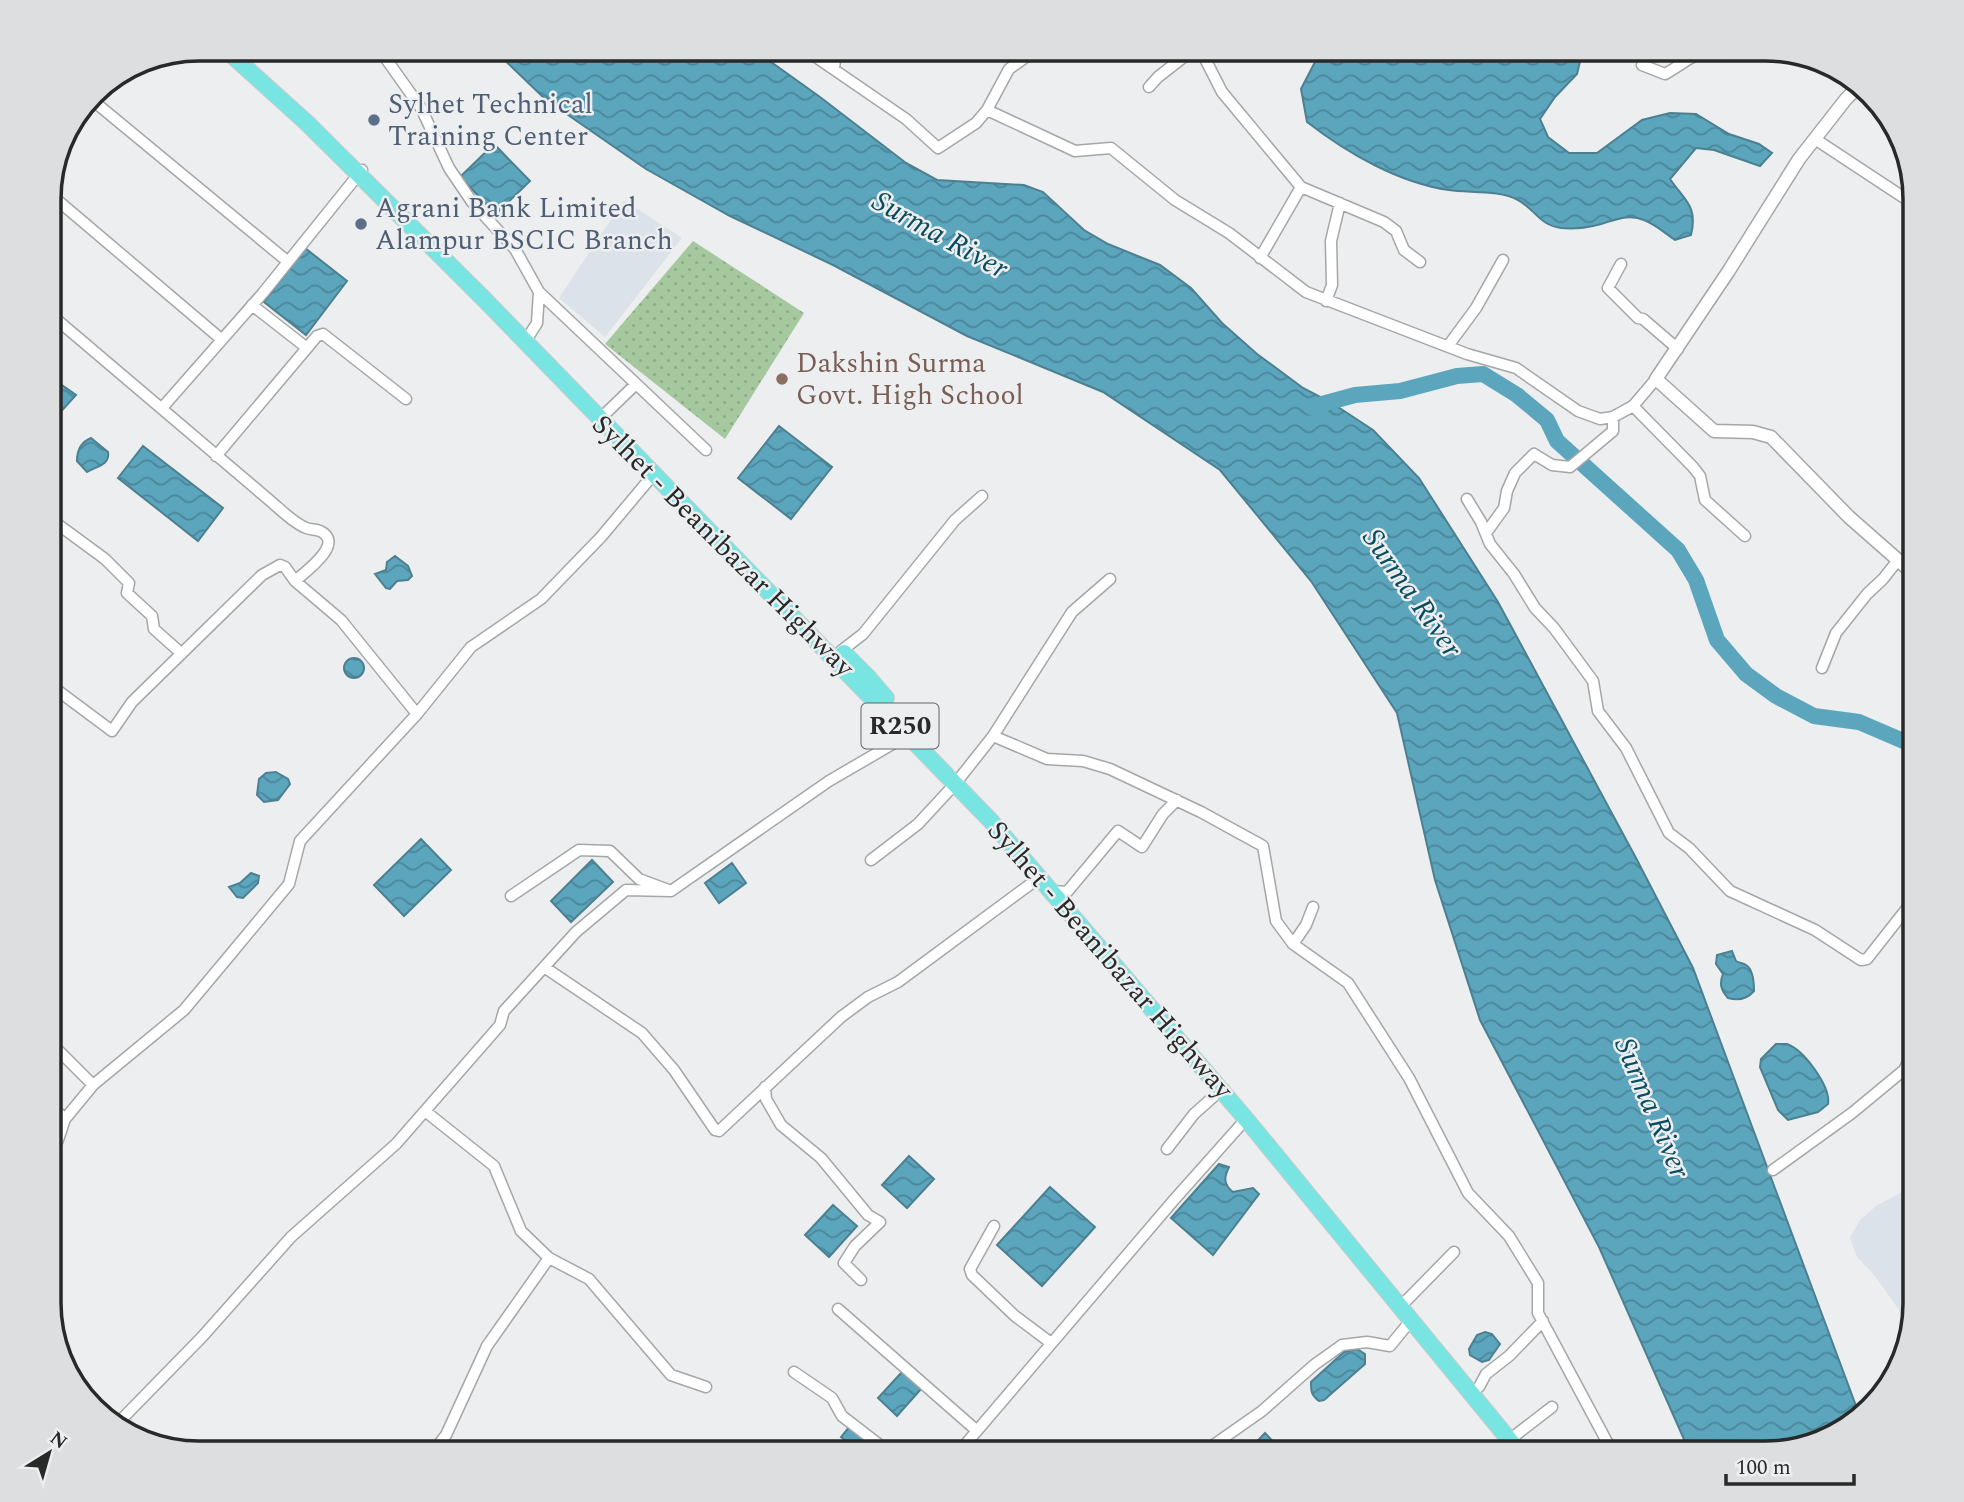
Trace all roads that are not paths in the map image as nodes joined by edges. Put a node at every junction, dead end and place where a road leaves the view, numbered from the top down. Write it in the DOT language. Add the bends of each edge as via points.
graph roads {
  1 [pos="239,61"];
  2 [pos="249,61"];
  3 [pos="388,61"];
  4 [pos="822,61"];
  5 [pos="835,61"];
  6 [pos="1020,61"];
  7 [pos="1179,61"];
  8 [pos="1206,61"];
  9 [pos="1686,61"];
  10 [pos="1642,65"];
  11 [pos="834,69"];
  12 [pos="1149,87"];
  13 [pos="1853,93"];
  14 [pos="98,105"];
  15 [pos="987,110"];
  16 [pos="310,120"];
  17 [pos="1815,139"];
  18 [pos="361,172"];
  19 [pos="1301,187"];
  20 [pos="1903,197"];
  21 [pos="1339,203"];
  22 [pos="62,204"];
  23 [pos="1260,258"];
  24 [pos="1503,260"];
  25 [pos="287,261"];
  26 [pos="1420,262"];
  27 [pos="1621,264"];
  28 [pos="539,292"];
  29 [pos="1326,300"];
  30 [pos="251,305"];
  31 [pos="62,324"];
  32 [pos="221,339"];
  33 [pos="528,340"];
  34 [pos="1448,346"];
  35 [pos="307,348"];
  36 [pos="1678,348"];
  37 [pos="1656,379"];
  38 [pos="636,384"];
  39 [pos="406,399"];
  40 [pos="1633,406"];
  41 [pos="162,408"];
  42 [pos="606,413"];
  43 [pos="1614,417"];
  44 [pos="706,450"];
  45 [pos="216,456"];
  46 [pos="653,475"];
  47 [pos="982,496"];
  48 [pos="1467,499"];
  49 [pos="62,527"];
  50 [pos="1486,533"];
  51 [pos="1745,536"];
  52 [pos="1898,560"];
  53 [pos="1903,564"];
  54 [pos="1110,579"];
  55 [pos="295,581"];
  56 [pos="841,651"];
  57 [pos="181,653"];
  58 [pos="1822,668"];
  59 [pos="62,694"];
  60 [pos="417,714"];
  61 [pos="908,734"];
  62 [pos="993,736"];
  63 [pos="958,781"];
  64 [pos="1177,800"];
  65 [pos="871,860"];
  66 [pos="1040,877"];
  67 [pos="671,891"];
  68 [pos="1060,891"];
  69 [pos="511,896"];
  70 [pos="1313,907"];
  71 [pos="1903,913"];
  72 [pos="1293,944"];
  73 [pos="544,967"];
  74 [pos="62,1054"];
  75 [pos="1903,1071"];
  76 [pos="93,1085"];
  77 [pos="765,1087"];
  78 [pos="1221,1090"];
  79 [pos="425,1111"];
  80 [pos="62,1116"];
  81 [pos="65,1119"];
  82 [pos="1246,1119"];
  83 [pos="62,1128"];
  84 [pos="1167,1149"];
  85 [pos="1773,1170"];
  86 [pos="993,1226"];
  87 [pos="1454,1252"];
  88 [pos="549,1258"];
  89 [pos="860,1280"];
  90 [pos="1406,1301"];
  91 [pos="838,1309"];
  92 [pos="1412,1319"];
  93 [pos="1543,1321"];
  94 [pos="1051,1343"];
  95 [pos="794,1372"];
  96 [pos="706,1387"];
  97 [pos="1479,1387"];
  98 [pos="1552,1407"];
  99 [pos="123,1418"];
  100 [pos="976,1430"];
  101 [pos="1517,1434"];
  102 [pos="441,1441"];
  103 [pos="874,1441"];
  104 [pos="967,1441"];
  105 [pos="1219,1441"];
  106 [pos="1510,1441"];
  107 [pos="1522,1441"];
  108 [pos="1607,1441"];
  1 -- 16 [label="main road, Sylhet - Beanibazar Highway / R250"];
  2 -- 16 [label="main road, Sylhet - Beanibazar Highway / R250"];
  3 -- 28 [label="street" via="421,108 449,168 472,202 515,249"];
  4 -- 11 [label="street"];
  5 -- 11 [label="street"];
  6 -- 15 [label="street" via="1009,69"];
  7 -- 12 [label="street"];
  8 -- 19 [label="street" via="1222,92"];
  9 -- 10 [label="street" via="1665,74"];
  11 -- 15 [label="street" via="906,119 938,148 976,123"];
  13 -- 17 [label="street"];
  14 -- 25 [label="street"];
  15 -- 23 [label="street" via="1075,151 1111,148 1175,200"];
  16 -- 18 [label="main road, Sylhet - Beanibazar Highway / R250"];
  17 -- 20 [label="street"];
  17 -- 36 [label="street"];
  18 -- 25 [label="street"];
  18 -- 33 [label="main road, Sylhet - Beanibazar Highway / R250"];
  19 -- 21 [label="street"];
  19 -- 23 [label="street"];
  21 -- 26 [label="street" via="1396,230 1404,250"];
  21 -- 29 [label="street" via="1331,241 1332,285"];
  22 -- 32 [label="street"];
  23 -- 29 [label="street"];
  24 -- 34 [label="street"];
  25 -- 30 [label="street"];
  27 -- 36 [label="street" via="1608,288"];
  28 -- 33 [label="street" via="537,323"];
  28 -- 38 [label="street"];
  29 -- 34 [label="street"];
  30 -- 32 [label="street"];
  30 -- 35 [label="street"];
  31 -- 41 [label="street"];
  32 -- 41 [label="street"];
  33 -- 42 [label="main road, Sylhet - Beanibazar Highway / R250"];
  33 -- 46 [label="main road, Sylhet - Beanibazar Highway / R250"];
  34 -- 43 [label="street" via="1516,368 1578,411 1600,419"];
  35 -- 39 [label="street" via="323,334"];
  35 -- 45 [label="street"];
  36 -- 37 [label="street"];
  37 -- 40 [label="street"];
  37 -- 52 [label="street" via="1714,431 1771,437"];
  38 -- 42 [label="street"];
  38 -- 44 [label="street"];
  40 -- 43 [label="street"];
  40 -- 51 [label="street" via="1693,467 1705,500"];
  41 -- 45 [label="street"];
  42 -- 56 [label="main road, Sylhet - Beanibazar Highway / R250"];
  43 -- 50 [label="street" via="1613,431 1570,467 1552,465 1534,454 1515,473 1504,508"];
  45 -- 55 [label="street" via="304,527 327,537 323,557"];
  46 -- 60 [label="street" via="541,599 471,647"];
  46 -- 61 [label="main road, Sylhet - Beanibazar Highway / R250"];
  47 -- 56 [label="street" via="955,520 863,634"];
  48 -- 50 [label="street"];
  49 -- 57 [label="street" via="129,583 127,593"];
  50 -- 71 [label="street" via="1535,608 1593,681 1598,710 1626,748 1669,833 1730,891 1815,930 1861,960 1867,959"];
  52 -- 53 [label="street"];
  52 -- 58 [label="street" via="1836,633"];
  54 -- 62 [label="street" via="1072,612"];
  55 -- 57 [label="street" via="281,565 262,575"];
  55 -- 60 [label="street" via="341,620"];
  56 -- 63 [label="main road, Sylhet - Beanibazar Highway / R250"];
  57 -- 59 [label="street" via="132,702 112,731"];
  60 -- 76 [label="street" via="300,841 289,884 192,1000"];
  61 -- 63 [label="main road, Sylhet - Beanibazar Highway / R250"];
  61 -- 67 [label="street" via="829,781"];
  62 -- 63 [label="street"];
  62 -- 64 [label="street" via="1047,758 1110,769"];
  63 -- 65 [label="street" via="918,824"];
  63 -- 66 [label="main road, Sylhet - Beanibazar Highway / R250"];
  63 -- 68 [label="main road, Sylhet - Beanibazar Highway / R250" via="1006,822"];
  64 -- 68 [label="street" via="1142,848 1118,831"];
  64 -- 72 [label="street" via="1263,846 1276,921"];
  66 -- 68 [label="main road, Sylhet - Beanibazar Highway / R250"];
  66 -- 77 [label="street" via="898,982 841,1017"];
  67 -- 69 [label="street" via="639,879 610,852 579,850"];
  67 -- 73 [label="street" via="626,890 576,932"];
  68 -- 78 [label="main road, Sylhet - Beanibazar Highway / R250"];
  68 -- 90 [label="main road, Sylhet - Beanibazar Highway / R250"];
  70 -- 72 [label="street"];
  72 -- 93 [label="street" via="1348,983 1409,1078 1468,1193 1509,1236 1538,1283 1538,1313"];
  73 -- 77 [label="street" via="642,1033 715,1130 723,1129"];
  73 -- 79 [label="street"];
  74 -- 76 [label="street"];
  75 -- 85 [label="street"];
  76 -- 81 [label="street"];
  77 -- 89 [label="street" via="766,1099 781,1125 821,1158 868,1215 880,1222 844,1262"];
  78 -- 82 [label="main road, Sylhet - Beanibazar Highway / R250"];
  78 -- 84 [label="street"];
  79 -- 88 [label="street" via="495,1166 521,1231"];
  79 -- 99 [label="street" via="396,1144 291,1237"];
  80 -- 81 [label="street"];
  81 -- 83 [label="street"];
  82 -- 92 [label="main road, Sylhet - Beanibazar Highway / R250"];
  82 -- 94 [label="street"];
  86 -- 94 [label="street" via="970,1269 972,1275 1015,1317"];
  87 -- 90 [label="street"];
  88 -- 96 [label="street" via="589,1279 671,1375"];
  88 -- 102 [label="street" via="487,1346"];
  90 -- 97 [label="main road, Sylhet - Beanibazar Highway / R250"];
  91 -- 100 [label="street"];
  92 -- 105 [label="street" via="1390,1346 1367,1342 1342,1345"];
  92 -- 106 [label="main road, Sylhet - Beanibazar Highway / R250"];
  93 -- 97 [label="street" via="1486,1374"];
  93 -- 108 [label="street"];
  94 -- 100 [label="street"];
  95 -- 103 [label="street" via="832,1398 842,1416"];
  97 -- 101 [label="main road, Sylhet - Beanibazar Highway / R250"];
  98 -- 101 [label="street"];
  100 -- 104 [label="street"];
  101 -- 107 [label="main road, Sylhet - Beanibazar Highway / R250"];
}
